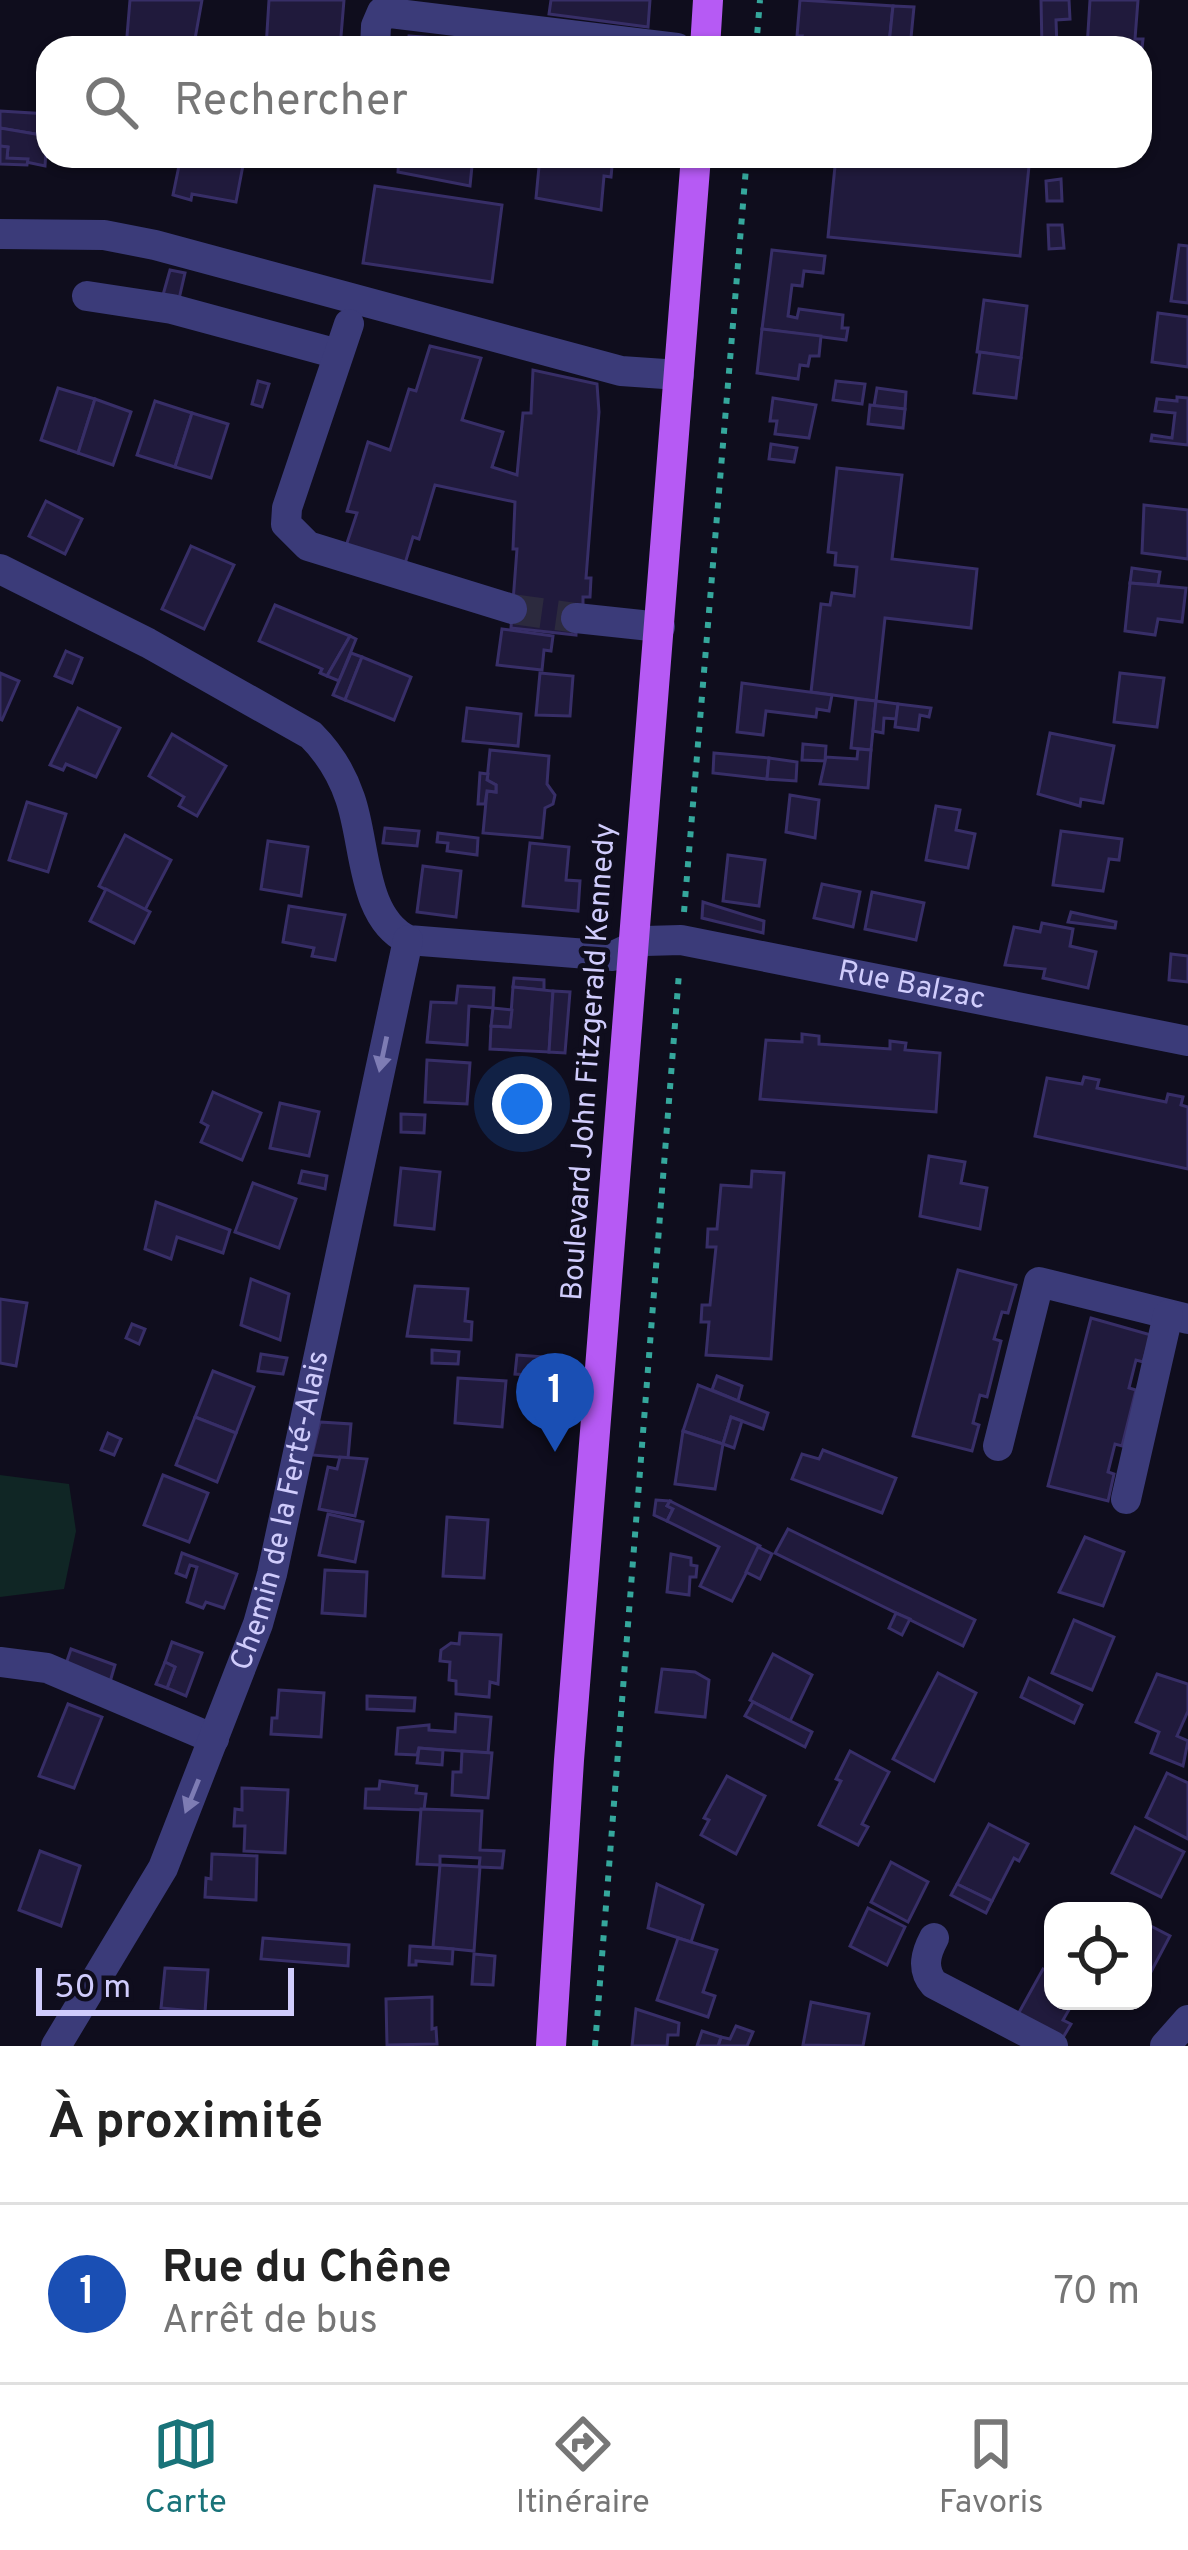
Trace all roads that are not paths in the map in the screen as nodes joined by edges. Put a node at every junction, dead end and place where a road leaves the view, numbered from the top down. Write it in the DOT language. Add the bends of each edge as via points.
graph roads {
  1 [pos="709,0"];
  2 [pos="376,36"];
  3 [pos="579,36"];
  4 [pos="705,36"];
  5 [pos="695,168"];
  6 [pos="0,234"];
  7 [pos="87,296"];
  8 [pos="350,324"];
  9 [pos="338,354"];
  10 [pos="679,376"];
  11 [pos="0,569"];
  12 [pos="512,610"];
  13 [pos="577,618"];
  14 [pos="660,627"];
  15 [pos="408,940"];
  16 [pos="635,948"];
  17 [pos="1188,1041"];
  18 [pos="1178,1317"];
  19 [pos="998,1446"];
  20 [pos="1126,1499"];
  21 [pos="0,1662"];
  22 [pos="214,1739"];
  23 [pos="934,1938"];
  24 [pos="1188,2020"];
  25 [pos="56,2046"];
  26 [pos="550,2046"];
  27 [pos="1053,2046"];
  28 [pos="1165,2046"];
  1 -- 4 [label="main road"];
  2 -- 3 [label="street" via="382,12"];
  5 -- 10 [label="main road, Boulevard John Fitzgerald Kennedy"];
  6 -- 10 [label="street" via="104,235 155,245 621,371"];
  7 -- 9 [label="street" via="172,309"];
  8 -- 9 [label="street"];
  9 -- 12 [label="street" via="286,524 308,546"];
  10 -- 14 [label="main road, Boulevard John Fitzgerald Kennedy"];
  11 -- 15 [label="street" via="311,735 350,796 384,922"];
  13 -- 14 [label="street"];
  14 -- 16 [label="main road, Boulevard John Fitzgerald Kennedy"];
  15 -- 16 [label="street, Rue Balzac" via="591,956"];
  15 -- 22 [label="street, Chemin de la Ferté-Alais, one-way" via="272,1574"];
  16 -- 17 [label="street, Rue Balzac" via="681,940"];
  16 -- 26 [label="main road, Boulevard John Fitzgerald Kennedy"];
  18 -- 19 [label="street" via="1039,1282"];
  18 -- 20 [label="street"];
  21 -- 22 [label="street" via="47,1668"];
  22 -- 25 [label="street, Chemin de la Ferté-Alais, one-way" via="163,1868"];
  23 -- 27 [label="street" via="926,1965 934,1984"];
  24 -- 28 [label="street"];
}
